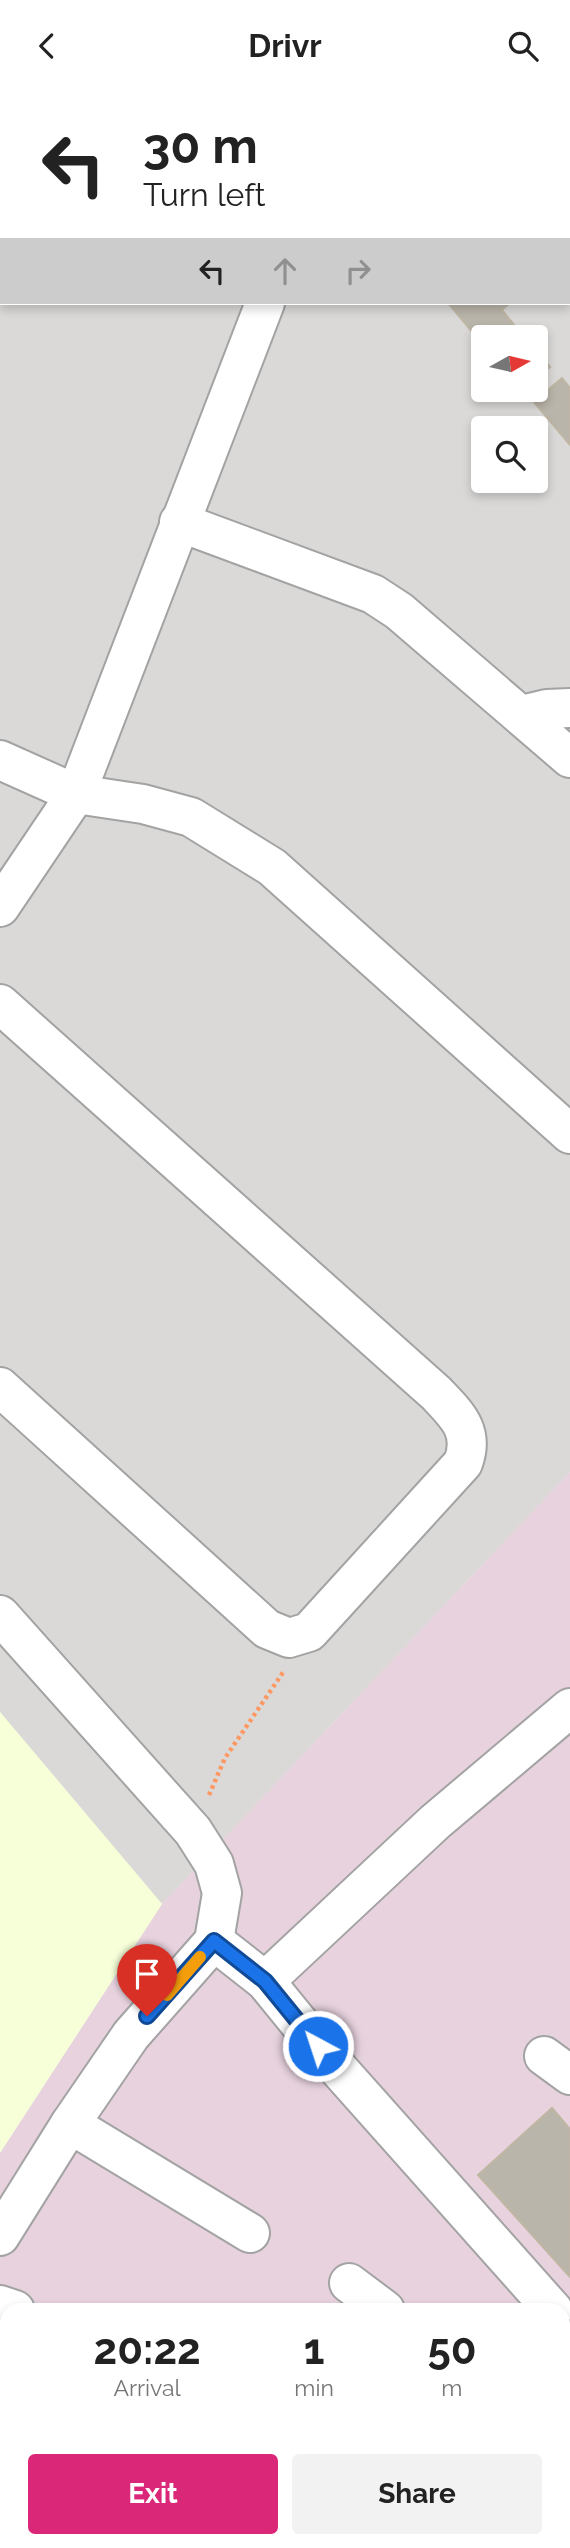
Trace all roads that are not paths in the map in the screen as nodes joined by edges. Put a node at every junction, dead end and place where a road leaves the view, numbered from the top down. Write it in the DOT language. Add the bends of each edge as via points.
graph roads {
  1 [pos="264,305"];
  2 [pos="179,522"];
  3 [pos="570,708"];
  4 [pos="522,715"];
  5 [pos="570,758"];
  6 [pos="0,760"];
  7 [pos="76,794"];
  8 [pos="0,907"];
  9 [pos="0,1004"];
  10 [pos="570,1134"];
  11 [pos="0,1387"];
  12 [pos="0,1615"];
  13 [pos="570,1708"];
  14 [pos="214,1941"];
  15 [pos="265,1981"];
  16 [pos="70,2124"];
  17 [pos="250,2233"];
  18 [pos="0,2236"];
  19 [pos="349,2283"];
  20 [pos="376,2303"];
  21 [pos="547,2303"];
  1 -- 2 [label="street"];
  2 -- 4 [label="street" via="373,594"];
  2 -- 7 [label="street"];
  3 -- 4 [label="street"];
  4 -- 5 [label="street"];
  6 -- 7 [label="street"];
  7 -- 8 [label="street"];
  7 -- 10 [label="street" via="191,817 272,867"];
  9 -- 11 [label="street" via="436,1394 458,1416 469,1448 463,1463 309,1632 289,1638 267,1629"];
  12 -- 14 [label="street" via="193,1831 214,1864 222,1893"];
  13 -- 15 [label="street" via="435,1822"];
  14 -- 15 [label="street"];
  14 -- 16 [label="street" via="131,2035"];
  15 -- 21 [label="street"];
  16 -- 17 [label="street"];
  16 -- 18 [label="street"];
  19 -- 20 [label="street"];
}
